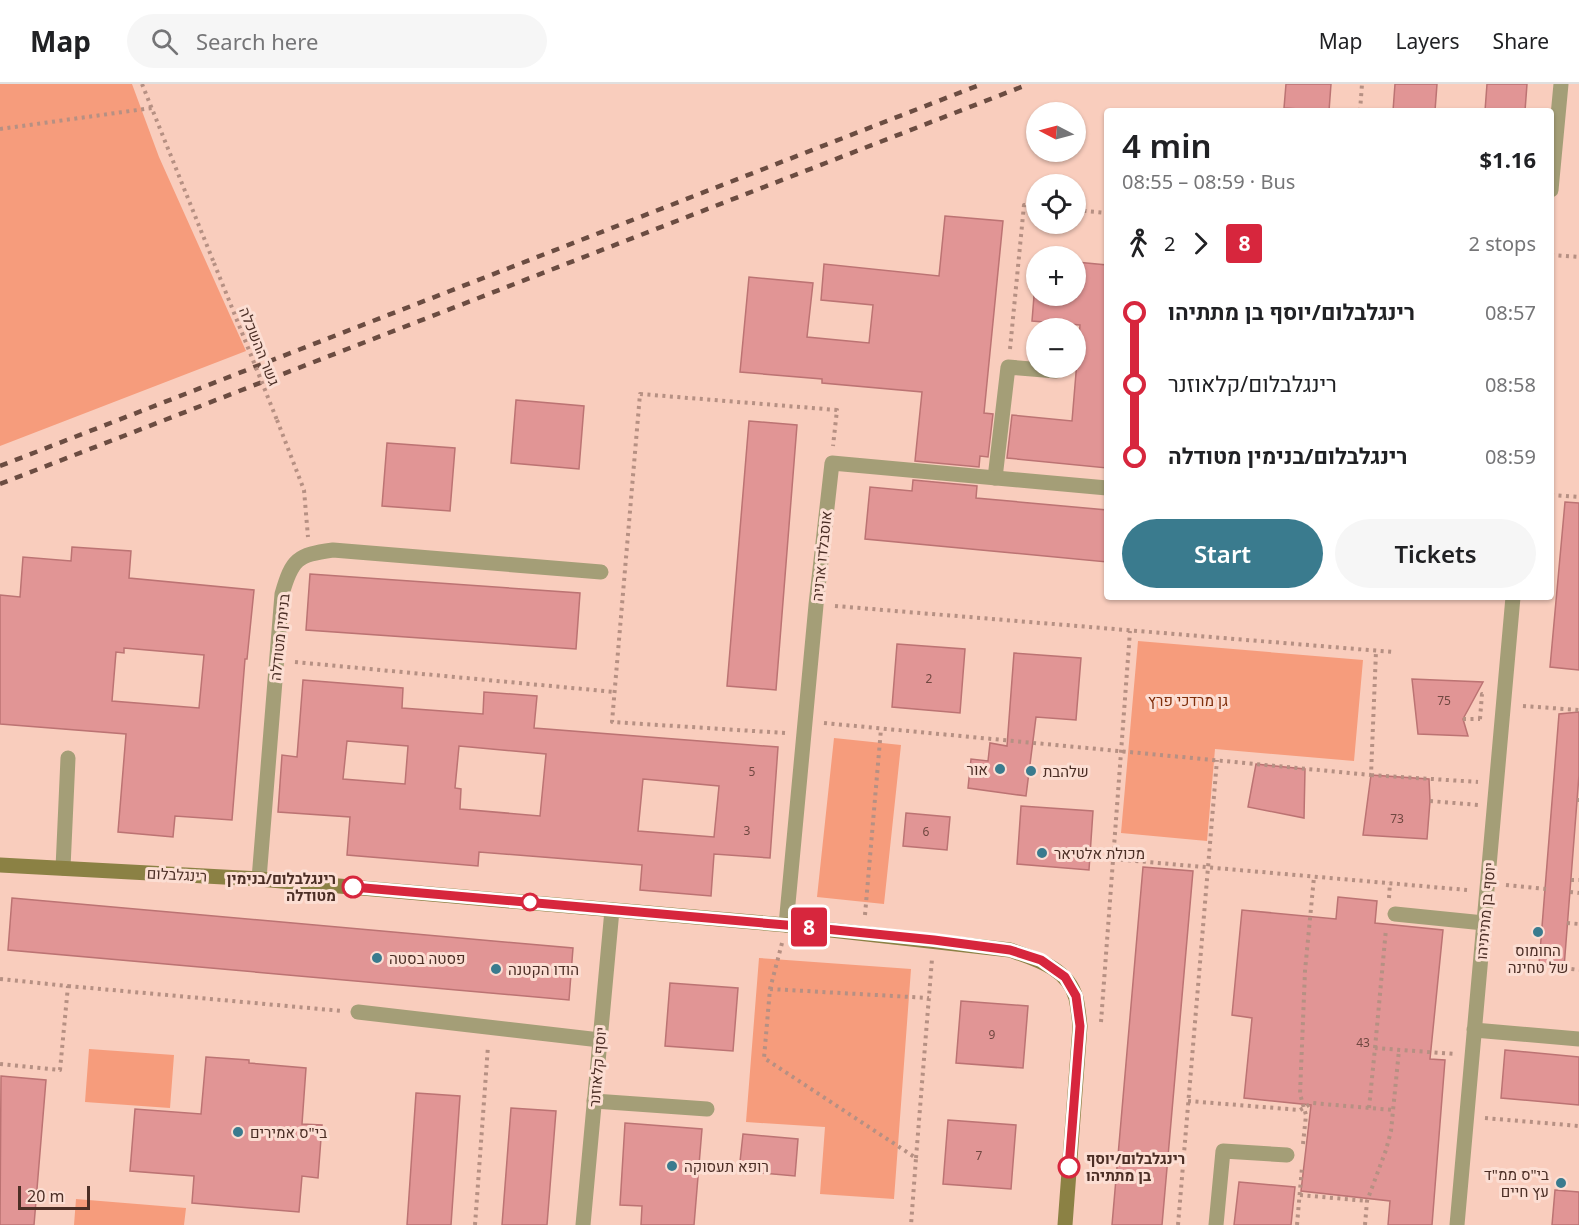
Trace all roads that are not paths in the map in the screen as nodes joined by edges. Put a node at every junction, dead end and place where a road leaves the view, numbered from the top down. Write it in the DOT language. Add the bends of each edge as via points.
graph roads {
  1 [pos="1562,84"];
  2 [pos="1554,161"];
  3 [pos="1026,368"];
  4 [pos="995,478"];
  5 [pos="1104,488"];
  6 [pos="601,572"];
  7 [pos="1513,600"];
  8 [pos="68,758"];
  9 [pos="0,865"];
  10 [pos="63,868"];
  11 [pos="259,879"];
  12 [pos="612,909"];
  13 [pos="1392,910"];
  14 [pos="1484,924"];
  15 [pos="786,925"];
  16 [pos="358,1012"];
  17 [pos="1474,1030"];
  18 [pos="1579,1039"];
  19 [pos="600,1040"];
  20 [pos="594,1101"];
  21 [pos="707,1109"];
  22 [pos="1287,1155"];
  23 [pos="583,1225"];
  24 [pos="1065,1225"];
  25 [pos="1216,1225"];
  26 [pos="1457,1225"];
  1 -- 2 [label="street"];
  3 -- 4 [label="street" via="1008,367"];
  4 -- 5 [label="street, אוסבלדו ארניה"];
  4 -- 15 [label="street, אוסבלדו ארניה" via="832,463"];
  6 -- 11 [label="street, בנימין מטודלה" via="333,550 309,553 297,561 282,594"];
  7 -- 14 [label="street, יוסף בן מתיתיהו"];
  8 -- 10 [label="street"];
  9 -- 10 [label="street, רינגלבלום"];
  10 -- 11 [label="street, רינגלבלום"];
  11 -- 12 [label="street, רינגלבלום"];
  12 -- 15 [label="street, רינגלבלום"];
  12 -- 19 [label="street, יוסף קלאוזנר"];
  13 -- 14 [label="street"];
  14 -- 17 [label="street, יוסף בן מתיתיהו"];
  15 -- 24 [label="street, רינגלבלום" via="1010,950 1041,960 1065,977 1076,996 1080,1026"];
  16 -- 19 [label="street"];
  17 -- 18 [label="street"];
  17 -- 26 [label="street, יוסף בן מתיתיהו"];
  19 -- 20 [label="street, יוסף קלאוזנר"];
  20 -- 21 [label="street"];
  20 -- 23 [label="street, יוסף קלאוזנר"];
  22 -- 25 [label="street" via="1223,1151"];
}
